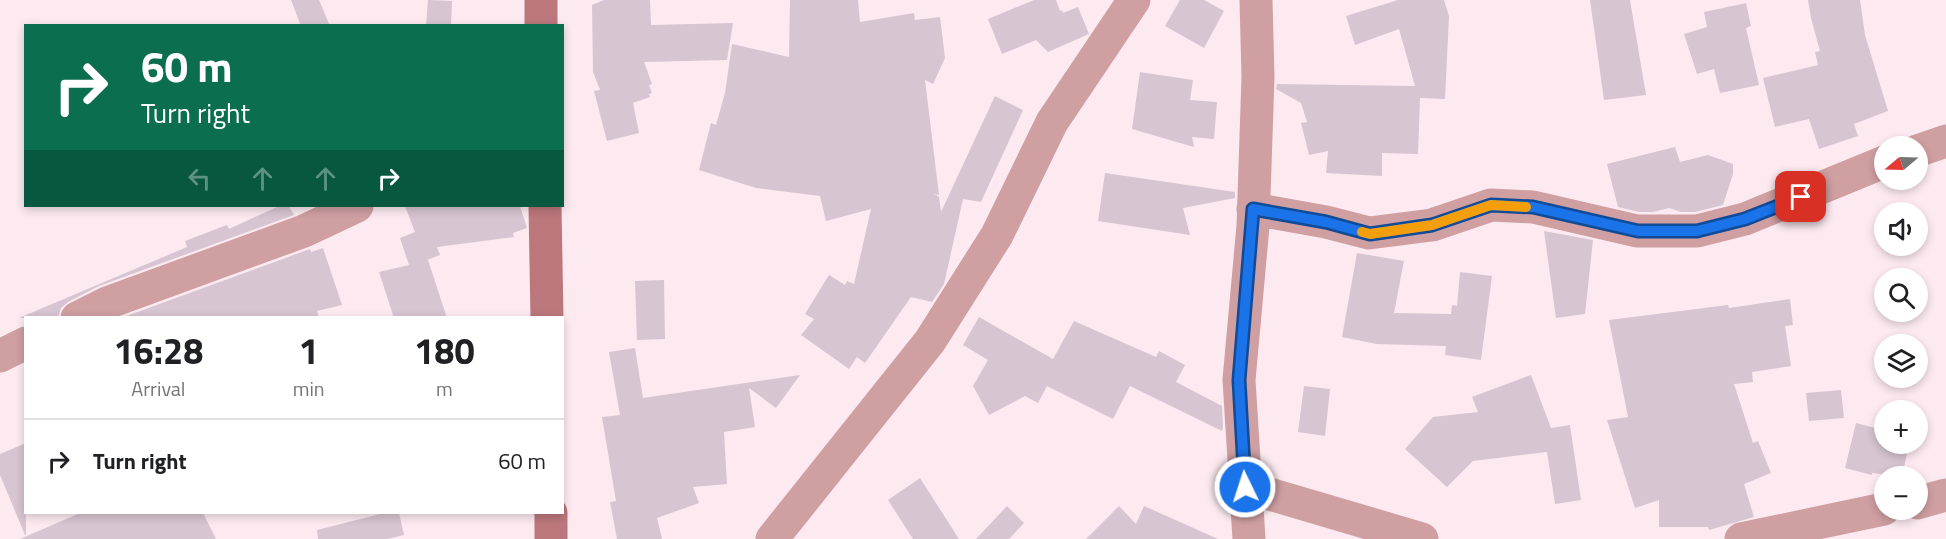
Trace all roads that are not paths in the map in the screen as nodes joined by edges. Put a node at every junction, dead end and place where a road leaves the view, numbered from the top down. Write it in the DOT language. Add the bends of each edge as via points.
graph roads {
  1 [pos="541,0"];
  2 [pos="1134,0"];
  3 [pos="1256,0"];
  4 [pos="541,24"];
  5 [pos="1946,141"];
  6 [pos="1928,147"];
  7 [pos="1874,166"];
  8 [pos="355,207"];
  9 [pos="545,207"];
  10 [pos="1253,209"];
  11 [pos="81,316"];
  12 [pos="547,316"];
  13 [pos="24,344"];
  14 [pos="0,356"];
  15 [pos="1245,487"];
  16 [pos="1946,495"];
  17 [pos="1928,499"];
  18 [pos="1874,511"];
  19 [pos="551,514"];
  20 [pos="551,539"];
  21 [pos="772,539"];
  22 [pos="1249,539"];
  23 [pos="1422,539"];
  24 [pos="1741,539"];
  1 -- 4 [label="street"];
  2 -- 21 [label="street" via="1052,122 997,235 930,341"];
  3 -- 10 [label="street" via="1258,77"];
  5 -- 6 [label="street"];
  7 -- 10 [label="street" via="1745,219 1697,231 1638,231 1533,207 1491,205 1432,225 1370,234"];
  8 -- 11 [label="street" via="304,231"];
  9 -- 12 [label="street"];
  10 -- 15 [label="street" via="1239,380"];
  13 -- 14 [label="street"];
  15 -- 22 [label="street"];
  15 -- 23 [label="street"];
  16 -- 17 [label="street"];
  18 -- 24 [label="street"];
  19 -- 20 [label="street"];
}
